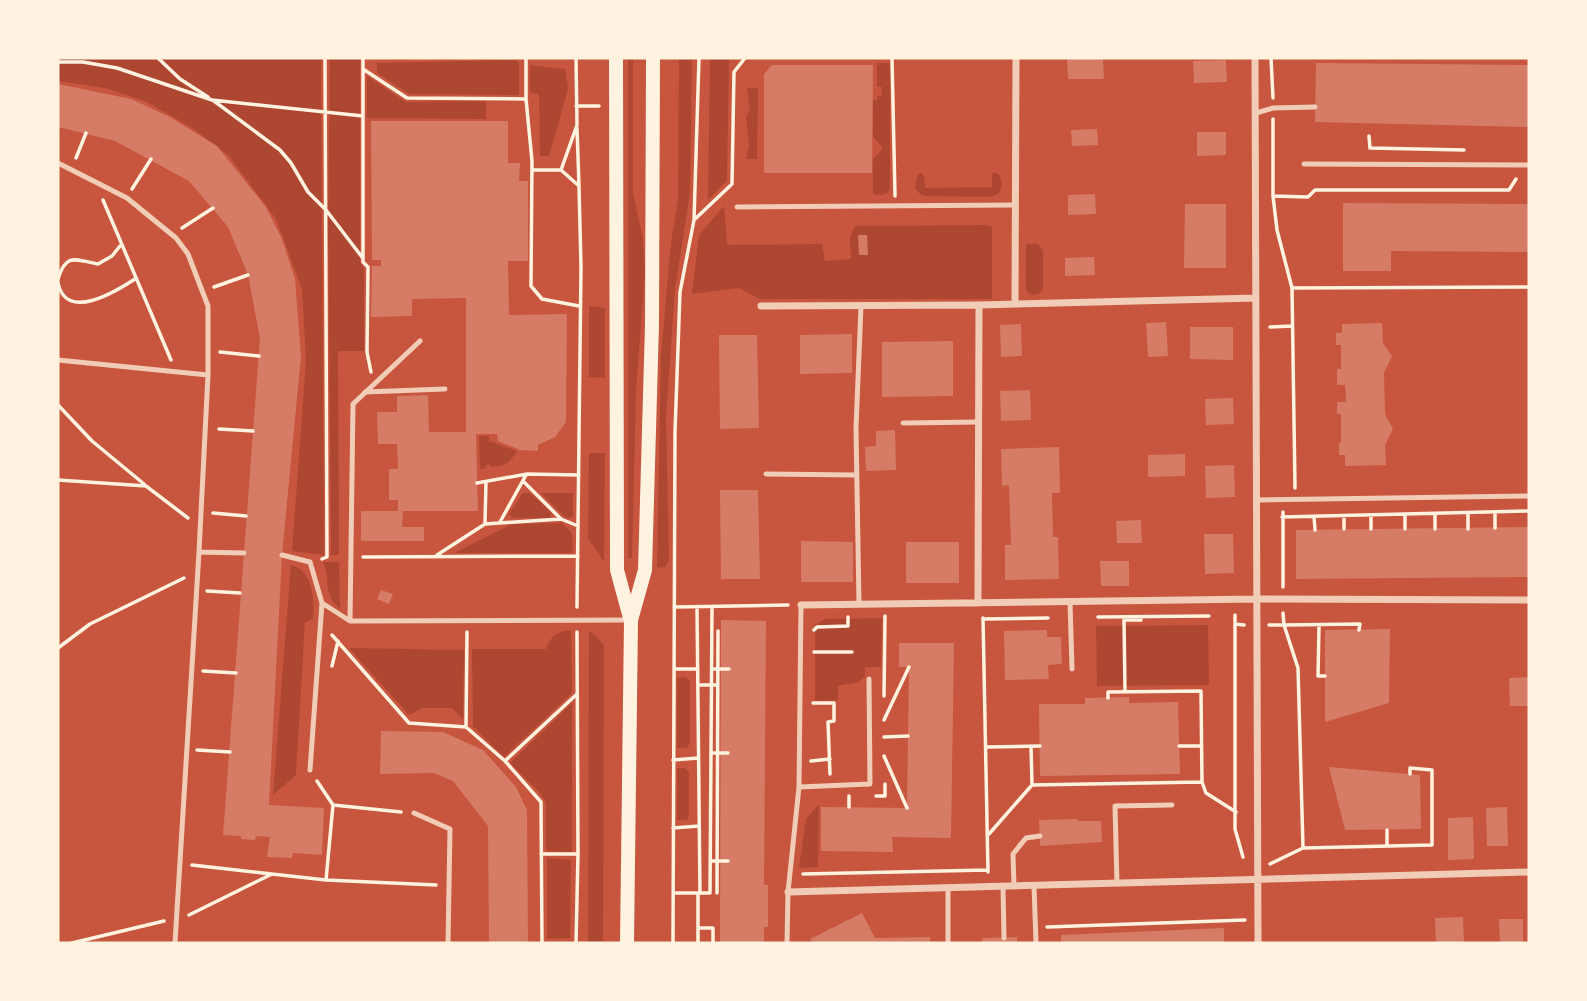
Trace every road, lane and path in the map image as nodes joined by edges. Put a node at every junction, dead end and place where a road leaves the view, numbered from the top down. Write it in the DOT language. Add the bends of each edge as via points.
graph roads {
  1 [pos="158,58"];
  2 [pos="325,58"];
  3 [pos="363,58"];
  4 [pos="526,58"];
  5 [pos="576,58"];
  6 [pos="617,58"];
  7 [pos="653,58"];
  8 [pos="699,58"];
  9 [pos="745,58"];
  10 [pos="1016,58"];
  11 [pos="1255,58"];
  12 [pos="1271,58"];
  13 [pos="58,62"];
  14 [pos="363,69"];
  15 [pos="526,99"];
  16 [pos="212,100"];
  17 [pos="617,105"];
  18 [pos="576,106"];
  19 [pos="1315,107"];
  20 [pos="1273,108"];
  21 [pos="1255,113"];
  22 [pos="324,114"];
  23 [pos="363,116"];
  24 [pos="577,125"];
  25 [pos="86,132"];
  26 [pos="1369,136"];
  27 [pos="1476,150"];
  28 [pos="151,159"];
  29 [pos="76,160"];
  30 [pos="58,163"];
  31 [pos="1304,164"];
  32 [pos="1529,165"];
  33 [pos="532,170"];
  34 [pos="561,170"];
  35 [pos="1519,173"];
  36 [pos="103,185"];
  37 [pos="579,186"];
  38 [pos="131,191"];
  39 [pos="1273,196"];
  40 [pos="1015,205"];
  41 [pos="737,207"];
  42 [pos="213,208"];
  43 [pos="326,210"];
  44 [pos="694,220"];
  45 [pos="181,229"];
  46 [pos="120,245"];
  47 [pos="363,258"];
  48 [pos="248,275"];
  49 [pos="135,279"];
  50 [pos="58,281"];
  51 [pos="1529,287"];
  52 [pos="212,288"];
  53 [pos="1292,288"];
  54 [pos="1256,298"];
  55 [pos="1015,304"];
  56 [pos="979,305"];
  57 [pos="579,306"];
  58 [pos="761,306"];
  59 [pos="861,306"];
  60 [pos="420,341"];
  61 [pos="220,352"];
  62 [pos="259,356"];
  63 [pos="58,360"];
  64 [pos="173,373"];
  65 [pos="208,375"];
  66 [pos="373,384"];
  67 [pos="445,388"];
  68 [pos="365,392"];
  69 [pos="58,405"];
  70 [pos="979,422"];
  71 [pos="903,424"];
  72 [pos="217,429"];
  73 [pos="253,431"];
  74 [pos="527,474"];
  75 [pos="766,474"];
  76 [pos="579,475"];
  77 [pos="857,475"];
  78 [pos="58,480"];
  79 [pos="486,482"];
  80 [pos="524,482"];
  81 [pos="477,483"];
  82 [pos="146,486"];
  83 [pos="1529,496"];
  84 [pos="1256,500"];
  85 [pos="1294,501"];
  86 [pos="1495,512"];
  87 [pos="1529,512"];
  88 [pos="211,513"];
  89 [pos="1468,513"];
  90 [pos="1405,514"];
  91 [pos="1434,514"];
  92 [pos="1371,515"];
  93 [pos="246,516"];
  94 [pos="1314,516"];
  95 [pos="1344,516"];
  96 [pos="1282,517"];
  97 [pos="189,519"];
  98 [pos="561,519"];
  99 [pos="500,522"];
  100 [pos="485,524"];
  101 [pos="579,526"];
  102 [pos="1495,528"];
  103 [pos="1344,529"];
  104 [pos="1371,529"];
  105 [pos="1405,529"];
  106 [pos="1434,529"];
  107 [pos="1468,529"];
  108 [pos="1315,530"];
  109 [pos="199,552"];
  110 [pos="244,553"];
  111 [pos="282,555"];
  112 [pos="436,556"];
  113 [pos="578,556"];
  114 [pos="327,557"];
  115 [pos="350,557"];
  116 [pos="310,562"];
  117 [pos="198,570"];
  118 [pos="206,591"];
  119 [pos="240,593"];
  120 [pos="1256,599"];
  121 [pos="1283,599"];
  122 [pos="1529,600"];
  123 [pos="1070,601"];
  124 [pos="322,603"];
  125 [pos="978,603"];
  126 [pos="848,604"];
  127 [pos="859,604"];
  128 [pos="801,605"];
  129 [pos="674,607"];
  130 [pos="697,607"];
  131 [pos="712,607"];
  132 [pos="1222,615"];
  133 [pos="1209,616"];
  134 [pos="1070,617"];
  135 [pos="1140,617"];
  136 [pos="577,619"];
  137 [pos="984,619"];
  138 [pos="631,620"];
  139 [pos="350,621"];
  140 [pos="1236,624"];
  141 [pos="1256,625"];
  142 [pos="1284,625"];
  143 [pos="1319,625"];
  144 [pos="1359,630"];
  145 [pos="718,631"];
  146 [pos="812,634"];
  147 [pos="812,643"];
  148 [pos="58,648"];
  149 [pos="345,650"];
  150 [pos="468,651"];
  151 [pos="852,652"];
  152 [pos="909,667"];
  153 [pos="674,669"];
  154 [pos="698,669"];
  155 [pos="712,669"];
  156 [pos="729,669"];
  157 [pos="1072,669"];
  158 [pos="200,671"];
  159 [pos="236,673"];
  160 [pos="712,676"];
  161 [pos="718,676"];
  162 [pos="1325,676"];
  163 [pos="869,679"];
  164 [pos="698,685"];
  165 [pos="718,685"];
  166 [pos="1125,692"];
  167 [pos="577,694"];
  168 [pos="1108,698"];
  169 [pos="812,703"];
  170 [pos="884,720"];
  171 [pos="466,727"];
  172 [pos="908,736"];
  173 [pos="884,737"];
  174 [pos="1031,746"];
  175 [pos="1040,746"];
  176 [pos="1179,746"];
  177 [pos="1201,746"];
  178 [pos="986,747"];
  179 [pos="195,750"];
  180 [pos="230,752"];
  181 [pos="711,753"];
  182 [pos="728,753"];
  183 [pos="884,756"];
  184 [pos="698,758"];
  185 [pos="673,760"];
  186 [pos="505,761"];
  187 [pos="310,770"];
  188 [pos="1410,774"];
  189 [pos="1202,782"];
  190 [pos="831,785"];
  191 [pos="1032,785"];
  192 [pos="799,787"];
  193 [pos="849,796"];
  194 [pos="1172,805"];
  195 [pos="333,806"];
  196 [pos="849,807"];
  197 [pos="907,808"];
  198 [pos="392,811"];
  199 [pos="1236,811"];
  200 [pos="414,813"];
  201 [pos="699,826"];
  202 [pos="674,828"];
  203 [pos="1387,830"];
  204 [pos="988,836"];
  205 [pos="1040,836"];
  206 [pos="1387,846"];
  207 [pos="1303,848"];
  208 [pos="541,854"];
  209 [pos="578,854"];
  210 [pos="711,861"];
  211 [pos="728,861"];
  212 [pos="180,864"];
  213 [pos="988,870"];
  214 [pos="1529,872"];
  215 [pos="790,874"];
  216 [pos="326,880"];
  217 [pos="1262,880"];
  218 [pos="1247,881"];
  219 [pos="1117,884"];
  220 [pos="450,886"];
  221 [pos="1034,886"];
  222 [pos="988,887"];
  223 [pos="1003,887"];
  224 [pos="1014,887"];
  225 [pos="948,888"];
  226 [pos="710,892"];
  227 [pos="788,892"];
  228 [pos="674,893"];
  229 [pos="699,893"];
  230 [pos="1258,920"];
  231 [pos="1171,923"];
  232 [pos="1035,927"];
  233 [pos="698,929"];
  234 [pos="1172,930"];
  235 [pos="1004,938"];
  236 [pos="175,943"];
  237 [pos="448,943"];
  238 [pos="542,943"];
  239 [pos="576,943"];
  240 [pos="626,943"];
  241 [pos="673,943"];
  242 [pos="698,943"];
  243 [pos="713,943"];
  244 [pos="787,943"];
  245 [pos="948,943"];
  246 [pos="1036,943"];
  247 [pos="1258,943"];
  1 -- 16 [label="path"];
  2 -- 22 [label="path"];
  3 -- 14 [label="path"];
  4 -- 15 [label="path"];
  5 -- 18 [label="path"];
  6 -- 17 [label="main road"];
  7 -- 138 [label="main road" via="645,570"];
  8 -- 44 [label="path"];
  9 -- 44 [label="path" via="734,72 732,184"];
  10 -- 40 [label="street"];
  11 -- 21 [label="street"];
  12 -- 20 [label="path"];
  13 -- 16 [label="path" via="117,68"];
  14 -- 15 [label="path" via="407,98"];
  14 -- 23 [label="path"];
  15 -- 33 [label="path"];
  16 -- 22 [label="path"];
  16 -- 43 [label="path" via="280,150"];
  17 -- 18 [label="path"];
  17 -- 138 [label="main road" via="618,570"];
  18 -- 24 [label="path"];
  19 -- 20 [label="lane"];
  20 -- 21 [label="lane"];
  20 -- 39 [label="path"];
  21 -- 54 [label="street"];
  22 -- 23 [label="path"];
  22 -- 43 [label="path"];
  23 -- 47 [label="path"];
  24 -- 34 [label="path"];
  24 -- 37 [label="path"];
  25 -- 29 [label="path"];
  26 -- 27 [label="path" via="1370,148"];
  28 -- 38 [label="path"];
  30 -- 36 [label="lane"];
  31 -- 32 [label="lane"];
  33 -- 34 [label="path"];
  33 -- 57 [label="path" via="531,286 542,299"];
  34 -- 37 [label="path"];
  35 -- 39 [label="path" via="1509,190 1315,190 1308,197"];
  36 -- 46 [label="path" via="103,204"];
  36 -- 65 [label="lane" via="152,216 188,254 208,306"];
  37 -- 57 [label="path"];
  39 -- 53 [label="path"];
  40 -- 41 [label="lane"];
  40 -- 55 [label="street"];
  42 -- 45 [label="path"];
  43 -- 47 [label="path"];
  43 -- 114 [label="path"];
  44 -- 129 [label="path" via="680,292"];
  46 -- 49 [label="path"];
  46 -- 50 [label="path" via="98,264 76,258 67,261"];
  47 -- 66 [label="path" via="368,267 368,352"];
  48 -- 52 [label="path"];
  49 -- 50 [label="path" via="85,303 66,298"];
  49 -- 64 [label="path" via="170,355"];
  51 -- 53 [label="path"];
  53 -- 85 [label="path"];
  54 -- 55 [label="street"];
  54 -- 84 [label="street"];
  55 -- 56 [label="street"];
  56 -- 59 [label="street"];
  56 -- 70 [label="street"];
  57 -- 76 [label="path"];
  58 -- 59 [label="street"];
  59 -- 77 [label="lane"];
  60 -- 66 [label="lane"];
  61 -- 62 [label="path"];
  63 -- 64 [label="lane"];
  64 -- 65 [label="lane"];
  65 -- 109 [label="lane"];
  66 -- 68 [label="lane"];
  67 -- 68 [label="lane"];
  68 -- 115 [label="lane" via="353,404"];
  69 -- 82 [label="path"];
  70 -- 71 [label="lane"];
  70 -- 125 [label="street"];
  72 -- 73 [label="path"];
  74 -- 76 [label="path"];
  74 -- 79 [label="path"];
  74 -- 80 [label="path"];
  75 -- 77 [label="lane"];
  76 -- 101 [label="path"];
  77 -- 127 [label="lane"];
  78 -- 82 [label="path"];
  79 -- 81 [label="path"];
  79 -- 100 [label="path"];
  80 -- 98 [label="path"];
  80 -- 99 [label="path"];
  82 -- 97 [label="path"];
  83 -- 85 [label="lane"];
  84 -- 85 [label="lane"];
  84 -- 120 [label="street"];
  85 -- 96 [label="path"];
  86 -- 87 [label="path"];
  86 -- 89 [label="path"];
  86 -- 102 [label="path"];
  88 -- 93 [label="path"];
  89 -- 91 [label="path"];
  89 -- 107 [label="path"];
  90 -- 91 [label="path"];
  90 -- 92 [label="path"];
  90 -- 105 [label="path"];
  91 -- 106 [label="path"];
  92 -- 95 [label="path"];
  92 -- 104 [label="path"];
  94 -- 95 [label="path"];
  94 -- 96 [label="path"];
  94 -- 108 [label="path"];
  95 -- 103 [label="path"];
  96 -- 121 [label="path"];
  98 -- 99 [label="path"];
  98 -- 101 [label="path"];
  99 -- 100 [label="path"];
  100 -- 112 [label="path"];
  101 -- 113 [label="path"];
  109 -- 110 [label="lane"];
  109 -- 117 [label="lane"];
  111 -- 116 [label="lane"];
  112 -- 113 [label="path"];
  112 -- 115 [label="path"];
  113 -- 136 [label="path"];
  114 -- 115 [label="path"];
  114 -- 116 [label="path"];
  115 -- 139 [label="lane"];
  116 -- 124 [label="lane"];
  117 -- 148 [label="path" via="90,624"];
  117 -- 212 [label="lane"];
  118 -- 119 [label="path"];
  120 -- 121 [label="street"];
  120 -- 123 [label="street"];
  120 -- 141 [label="street"];
  121 -- 122 [label="street"];
  121 -- 142 [label="path"];
  123 -- 125 [label="street"];
  123 -- 134 [label="lane"];
  124 -- 139 [label="lane"];
  124 -- 187 [label="lane"];
  125 -- 127 [label="street"];
  125 -- 137 [label="path"];
  126 -- 127 [label="street"];
  126 -- 128 [label="street"];
  126 -- 146 [label="path" via="850,626 817,627"];
  128 -- 131 [label="path"];
  128 -- 192 [label="lane"];
  129 -- 130 [label="path"];
  129 -- 153 [label="path"];
  130 -- 131 [label="path"];
  130 -- 154 [label="path"];
  131 -- 155 [label="path"];
  132 -- 140 [label="path" via="1236,615"];
  133 -- 135 [label="path"];
  134 -- 135 [label="path"];
  134 -- 137 [label="path"];
  134 -- 157 [label="lane"];
  135 -- 166 [label="path" via="1124,620"];
  136 -- 138 [label="lane"];
  136 -- 139 [label="lane"];
  136 -- 167 [label="path"];
  137 -- 178 [label="path"];
  138 -- 240 [label="main road"];
  140 -- 141 [label="path"];
  140 -- 199 [label="path"];
  141 -- 142 [label="path"];
  141 -- 217 [label="street"];
  142 -- 143 [label="path"];
  142 -- 207 [label="path" via="1298,668"];
  143 -- 144 [label="path" via="1360,624"];
  143 -- 162 [label="path" via="1318,676"];
  145 -- 161 [label="path"];
  147 -- 151 [label="path" via="812,652"];
  149 -- 171 [label="path" via="410,723"];
  150 -- 171 [label="path"];
  152 -- 170 [label="path"];
  153 -- 154 [label="path"];
  153 -- 185 [label="path"];
  154 -- 164 [label="path"];
  155 -- 156 [label="path"];
  155 -- 160 [label="path"];
  158 -- 159 [label="path"];
  160 -- 161 [label="path"];
  160 -- 181 [label="path"];
  161 -- 165 [label="path"];
  163 -- 190 [label="lane" via="870,784"];
  164 -- 165 [label="path"];
  164 -- 184 [label="path"];
  165 -- 226 [label="path" via="718,892"];
  166 -- 168 [label="path" via="1108,692"];
  166 -- 177 [label="path" via="1201,691"];
  167 -- 186 [label="path"];
  167 -- 209 [label="path"];
  169 -- 190 [label="path" via="834,703 834,721 828,722"];
  171 -- 186 [label="path"];
  172 -- 173 [label="path"];
  174 -- 175 [label="path"];
  174 -- 178 [label="path"];
  174 -- 191 [label="path"];
  176 -- 177 [label="path"];
  177 -- 189 [label="path"];
  178 -- 204 [label="path"];
  179 -- 180 [label="path"];
  181 -- 182 [label="path"];
  181 -- 210 [label="path"];
  183 -- 197 [label="path"];
  184 -- 185 [label="path"];
  184 -- 201 [label="path"];
  185 -- 202 [label="path"];
  186 -- 208 [label="path" via="541,802"];
  187 -- 195 [label="path"];
  188 -- 206 [label="path" via="1410,768 1432,770 1432,845"];
  189 -- 191 [label="path"];
  189 -- 199 [label="path" via="1206,793"];
  190 -- 192 [label="lane"];
  191 -- 204 [label="path"];
  192 -- 215 [label="lane"];
  193 -- 196 [label="path"];
  194 -- 219 [label="lane" via="1115,806"];
  195 -- 198 [label="path"];
  195 -- 216 [label="path"];
  199 -- 218 [label="path"];
  200 -- 220 [label="lane" via="450,829"];
  201 -- 202 [label="path"];
  201 -- 229 [label="path"];
  202 -- 228 [label="path"];
  203 -- 206 [label="path"];
  204 -- 213 [label="path"];
  205 -- 224 [label="lane" via="1026,838 1013,855"];
  206 -- 207 [label="path"];
  207 -- 217 [label="path" via="1266,866"];
  208 -- 209 [label="path"];
  208 -- 238 [label="path"];
  209 -- 239 [label="path"];
  210 -- 211 [label="path"];
  210 -- 226 [label="path"];
  212 -- 216 [label="path"];
  212 -- 236 [label="lane"];
  213 -- 215 [label="path"];
  213 -- 222 [label="path"];
  214 -- 217 [label="street"];
  215 -- 227 [label="lane"];
  216 -- 220 [label="path"];
  217 -- 218 [label="street"];
  217 -- 230 [label="street"];
  218 -- 219 [label="street"];
  219 -- 221 [label="street"];
  220 -- 237 [label="lane"];
  221 -- 224 [label="street"];
  221 -- 232 [label="lane"];
  222 -- 223 [label="street"];
  222 -- 225 [label="street"];
  223 -- 224 [label="street"];
  223 -- 235 [label="lane"];
  225 -- 227 [label="street"];
  225 -- 245 [label="lane"];
  226 -- 229 [label="path"];
  227 -- 244 [label="lane"];
  228 -- 229 [label="path"];
  228 -- 241 [label="path"];
  229 -- 233 [label="path"];
  230 -- 231 [label="path"];
  230 -- 247 [label="street"];
  231 -- 232 [label="path"];
  231 -- 234 [label="path"];
  232 -- 246 [label="lane"];
  233 -- 242 [label="path"];
  233 -- 243 [label="path" via="713,928"];
}
